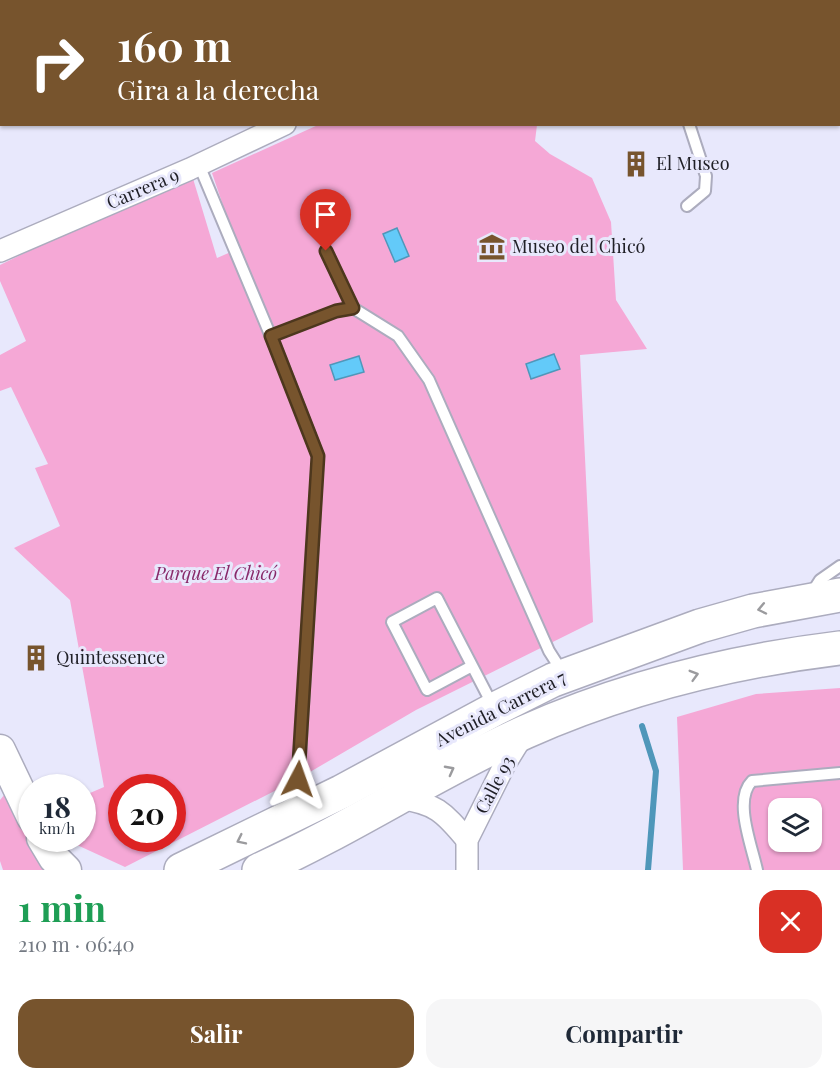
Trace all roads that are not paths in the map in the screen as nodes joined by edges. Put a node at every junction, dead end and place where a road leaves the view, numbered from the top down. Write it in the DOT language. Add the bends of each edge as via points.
graph roads {
  1 [pos="281,126"];
  2 [pos="691,126"];
  3 [pos="199,165"];
  4 [pos="687,206"];
  5 [pos="0,251"];
  6 [pos="326,251"];
  7 [pos="353,308"];
  8 [pos="271,336"];
  9 [pos="840,566"];
  10 [pos="840,595"];
  11 [pos="806,601"];
  12 [pos="840,648"];
  13 [pos="472,666"];
  14 [pos="565,676"];
  15 [pos="495,709"];
  16 [pos="526,732"];
  17 [pos="3,768"];
  18 [pos="840,773"];
  19 [pos="18,793"];
  20 [pos="399,798"];
  21 [pos="293,815"];
  22 [pos="467,840"];
  23 [pos="50,852"];
  24 [pos="66,870"];
  25 [pos="181,870"];
  26 [pos="260,870"];
  27 [pos="467,870"];
  28 [pos="757,870"];
  1 -- 3 [label="street, Carrera 9"];
  2 -- 4 [label="lane" via="706,176 705,191"];
  3 -- 5 [label="street, Carrera 9"];
  3 -- 8 [label="lane"];
  6 -- 7 [label="lane"];
  7 -- 8 [label="lane"];
  7 -- 14 [label="lane" via="398,336 429,380 549,651"];
  8 -- 21 [label="lane" via="318,456 298,789"];
  9 -- 11 [label="lane" via="820,579"];
  10 -- 11 [label="main road, Avenida Carrera 7"];
  11 -- 14 [label="main road, Avenida Carrera 7, one-way" via="700,626"];
  16 -- 12 [label="main road, Avenida Carrera 7, one-way" via="597,703 713,669"];
  13 -- 13 [label="lane" via="437,598 392,622 428,690"];
  13 -- 15 [label="lane"];
  14 -- 15 [label="main road, Avenida Carrera 7"];
  15 -- 21 [label="main road, Avenida Carrera 7"];
  20 -- 16 [label="main road, Avenida Carrera 7, one-way"];
  16 -- 22 [label="street, Calle 93" via="505,764"];
  17 -- 19 [label="main road"];
  18 -- 28 [label="lane" via="752,781 746,787 742,804"];
  20 -- 22 [label="street, Calle 93" via="432,806"];
  20 -- 26 [label="main road, Avenida Carrera 7"];
  21 -- 25 [label="main road, Avenida Carrera 7, one-way"];
  22 -- 27 [label="street, Calle 93"];
  23 -- 24 [label="main road"];
}
